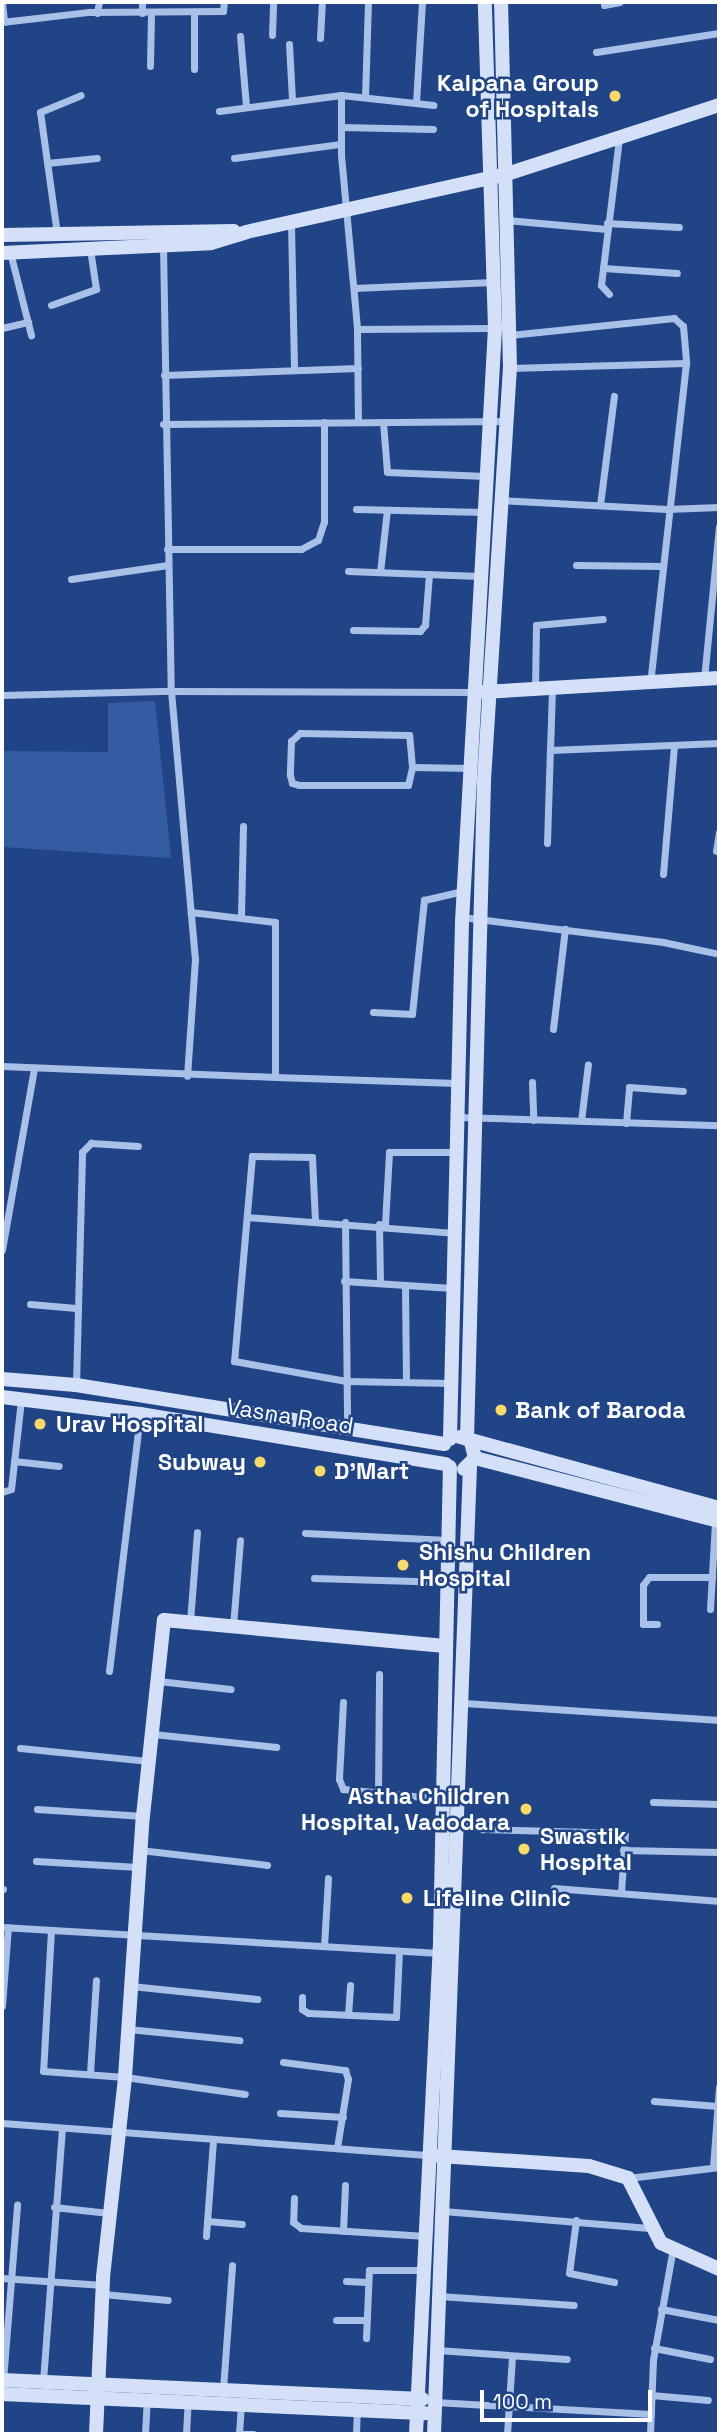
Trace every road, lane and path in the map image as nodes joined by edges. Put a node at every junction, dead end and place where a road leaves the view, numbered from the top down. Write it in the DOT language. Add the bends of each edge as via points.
graph roads {
  1 [pos="2,2"];
  2 [pos="99,2"];
  3 [pos="142,2"];
  4 [pos="181,2"];
  5 [pos="224,2"];
  6 [pos="273,2"];
  7 [pos="322,2"];
  8 [pos="368,2"];
  9 [pos="422,2"];
  10 [pos="485,2"];
  11 [pos="501,2"];
  12 [pos="620,2"];
  13 [pos="604,5"];
  14 [pos="180,12"];
  15 [pos="194,12"];
  16 [pos="97,13"];
  17 [pos="146,13"];
  18 [pos="3,22"];
  19 [pos="719,33"];
  20 [pos="272,35"];
  21 [pos="240,36"];
  22 [pos="320,38"];
  23 [pos="289,44"];
  24 [pos="596,52"];
  25 [pos="150,66"];
  26 [pos="194,69"];
  27 [pos="81,95"];
  28 [pos="341,95"];
  29 [pos="365,97"];
  30 [pos="292,100"];
  31 [pos="416,103"];
  32 [pos="719,104"];
  33 [pos="433,105"];
  34 [pos="246,106"];
  35 [pos="219,111"];
  36 [pos="341,127"];
  37 [pos="433,129"];
  38 [pos="619,138"];
  39 [pos="341,144"];
  40 [pos="97,158"];
  41 [pos="234,158"];
  42 [pos="47,163"];
  43 [pos="504,175"];
  44 [pos="487,178"];
  45 [pos="349,212"];
  46 [pos="506,220"];
  47 [pos="291,224"];
  48 [pos="607,226"];
  49 [pos="679,227"];
  50 [pos="246,232"];
  51 [pos="57,234"];
  52 [pos="2,235"];
  53 [pos="163,246"];
  54 [pos="89,248"];
  55 [pos="6,252"];
  56 [pos="603,268"];
  57 [pos="677,273"];
  58 [pos="494,282"];
  59 [pos="355,288"];
  60 [pos="609,294"];
  61 [pos="51,304"];
  62 [pos="28,323"];
  63 [pos="2,328"];
  64 [pos="495,328"];
  65 [pos="357,329"];
  66 [pos="31,335"];
  67 [pos="510,335"];
  68 [pos="686,363"];
  69 [pos="358,368"];
  70 [pos="510,368"];
  71 [pos="294,370"];
  72 [pos="164,374"];
  73 [pos="614,396"];
  74 [pos="490,420"];
  75 [pos="508,421"];
  76 [pos="324,422"];
  77 [pos="358,422"];
  78 [pos="383,422"];
  79 [pos="163,424"];
  80 [pos="486,476"];
  81 [pos="501,500"];
  82 [pos="484,505"];
  83 [pos="600,505"];
  84 [pos="719,507"];
  85 [pos="356,509"];
  86 [pos="667,509"];
  87 [pos="387,510"];
  88 [pos="719,527"];
  89 [pos="167,549"];
  90 [pos="168,565"];
  91 [pos="576,565"];
  92 [pos="661,566"];
  93 [pos="348,571"];
  94 [pos="380,572"];
  95 [pos="429,574"];
  96 [pos="479,576"];
  97 [pos="717,576"];
  98 [pos="71,579"];
  99 [pos="603,620"];
  100 [pos="352,630"];
  101 [pos="719,678"];
  102 [pos="704,679"];
  103 [pos="650,682"];
  104 [pos="552,688"];
  105 [pos="535,689"];
  106 [pos="171,691"];
  107 [pos="483,692"];
  108 [pos="2,695"];
  109 [pos="719,743"];
  110 [pos="674,745"];
  111 [pos="550,750"];
  112 [pos="412,766"];
  113 [pos="471,768"];
  114 [pos="243,826"];
  115 [pos="719,832"];
  116 [pos="547,843"];
  117 [pos="716,852"];
  118 [pos="663,874"];
  119 [pos="464,891"];
  120 [pos="191,912"];
  121 [pos="241,915"];
  122 [pos="462,917"];
  123 [pos="481,918"];
  124 [pos="565,929"];
  125 [pos="719,954"];
  126 [pos="373,1012"];
  127 [pos="553,1029"];
  128 [pos="588,1064"];
  129 [pos="2,1066"];
  130 [pos="34,1068"];
  131 [pos="187,1076"];
  132 [pos="275,1077"];
  133 [pos="532,1082"];
  134 [pos="457,1083"];
  135 [pos="683,1091"];
  136 [pos="456,1117"];
  137 [pos="475,1118"];
  138 [pos="533,1119"];
  139 [pos="581,1121"];
  140 [pos="626,1123"];
  141 [pos="719,1125"];
  142 [pos="138,1146"];
  143 [pos="455,1152"];
  144 [pos="247,1217"];
  145 [pos="315,1221"];
  146 [pos="345,1222"];
  147 [pos="382,1224"];
  148 [pos="453,1233"];
  149 [pos="2,1250"];
  150 [pos="344,1281"];
  151 [pos="380,1283"];
  152 [pos="405,1285"];
  153 [pos="452,1288"];
  154 [pos="30,1304"];
  155 [pos="76,1308"];
  156 [pos="2,1379"];
  157 [pos="407,1380"];
  158 [pos="346,1381"];
  159 [pos="451,1383"];
  160 [pos="76,1385"];
  161 [pos="2,1397"];
  162 [pos="21,1400"];
  163 [pos="140,1414"];
  164 [pos="347,1431"];
  165 [pos="469,1440"];
  166 [pos="447,1442"];
  167 [pos="14,1461"];
  168 [pos="472,1462"];
  169 [pos="59,1466"];
  170 [pos="448,1466"];
  171 [pos="621,1481"];
  172 [pos="2,1492"];
  173 [pos="617,1496"];
  174 [pos="718,1516"];
  175 [pos="197,1532"];
  176 [pos="305,1533"];
  177 [pos="240,1540"];
  178 [pos="450,1540"];
  179 [pos="712,1577"];
  180 [pos="314,1578"];
  181 [pos="448,1582"];
  182 [pos="710,1609"];
  183 [pos="190,1621"];
  184 [pos="657,1624"];
  185 [pos="233,1627"];
  186 [pos="445,1646"];
  187 [pos="109,1671"];
  188 [pos="379,1674"];
  189 [pos="158,1681"];
  190 [pos="231,1689"];
  191 [pos="343,1702"];
  192 [pos="464,1703"];
  193 [pos="719,1720"];
  194 [pos="153,1734"];
  195 [pos="276,1747"];
  196 [pos="20,1748"];
  197 [pos="149,1761"];
  198 [pos="378,1794"];
  199 [pos="443,1799"];
  200 [pos="653,1802"];
  201 [pos="719,1804"];
  202 [pos="37,1810"];
  203 [pos="143,1816"];
  204 [pos="460,1818"];
  205 [pos="140,1850"];
  206 [pos="623,1850"];
  207 [pos="719,1852"];
  208 [pos="36,1861"];
  209 [pos="267,1865"];
  210 [pos="138,1867"];
  211 [pos="328,1878"];
  212 [pos="554,1888"];
  213 [pos="621,1893"];
  214 [pos="719,1901"];
  215 [pos="5,1927"];
  216 [pos="51,1930"];
  217 [pos="135,1934"];
  218 [pos="324,1946"];
  219 [pos="399,1951"];
  220 [pos="439,1953"];
  221 [pos="96,1980"];
  222 [pos="350,1985"];
  223 [pos="131,1986"];
  224 [pos="302,1997"];
  225 [pos="257,1999"];
  226 [pos="2,2006"];
  227 [pos="348,2015"];
  228 [pos="128,2029"];
  229 [pos="239,2040"];
  230 [pos="283,2062"];
  231 [pos="90,2073"];
  232 [pos="125,2077"];
  233 [pos="719,2087"];
  234 [pos="245,2094"];
  235 [pos="654,2101"];
  236 [pos="719,2101"];
  237 [pos="280,2113"];
  238 [pos="343,2117"];
  239 [pos="2,2123"];
  240 [pos="62,2129"];
  241 [pos="117,2134"];
  242 [pos="213,2141"];
  243 [pos="337,2148"];
  244 [pos="429,2155"];
  245 [pos="446,2156"];
  246 [pos="716,2167"];
  247 [pos="628,2178"];
  248 [pos="345,2185"];
  249 [pos="294,2197"];
  250 [pos="18,2205"];
  251 [pos="54,2207"];
  252 [pos="443,2211"];
  253 [pos="109,2213"];
  254 [pos="576,2220"];
  255 [pos="208,2221"];
  256 [pos="242,2224"];
  257 [pos="656,2228"];
  258 [pos="343,2231"];
  259 [pos="206,2236"];
  260 [pos="426,2236"];
  261 [pos="673,2248"];
  262 [pos="232,2265"];
  263 [pos="719,2269"];
  264 [pos="424,2270"];
  265 [pos="2,2278"];
  266 [pos="11,2278"];
  267 [pos="52,2281"];
  268 [pos="346,2281"];
  269 [pos="367,2282"];
  270 [pos="614,2282"];
  271 [pos="103,2289"];
  272 [pos="439,2295"];
  273 [pos="168,2300"];
  274 [pos="574,2305"];
  275 [pos="662,2309"];
  276 [pos="336,2320"];
  277 [pos="366,2320"];
  278 [pos="719,2320"];
  279 [pos="366,2338"];
  280 [pos="654,2348"];
  281 [pos="437,2350"];
  282 [pos="512,2357"];
  283 [pos="567,2359"];
  284 [pos="710,2359"];
  285 [pos="43,2381"];
  286 [pos="2,2385"];
  287 [pos="223,2389"];
  288 [pos="100,2390"];
  289 [pos="651,2395"];
  290 [pos="147,2398"];
  291 [pos="188,2400"];
  292 [pos="708,2400"];
  293 [pos="241,2401"];
  294 [pos="357,2402"];
  295 [pos="435,2405"];
  296 [pos="417,2406"];
  297 [pos="510,2407"];
  298 [pos="650,2414"];
  299 [pos="96,2434"];
  300 [pos="145,2434"];
  301 [pos="186,2434"];
  302 [pos="238,2434"];
  303 [pos="253,2434"];
  304 [pos="356,2434"];
  305 [pos="416,2434"];
  306 [pos="434,2434"];
  307 [pos="507,2434"];
  308 [pos="650,2434"];
  1 -- 18 [label="street"];
  2 -- 16 [label="street"];
  3 -- 17 [label="street"];
  4 -- 14 [label="street"];
  5 -- 15 [label="street" via="223,11"];
  6 -- 20 [label="street"];
  7 -- 22 [label="street"];
  8 -- 29 [label="street"];
  9 -- 31 [label="street"];
  10 -- 44 [label="street"];
  11 -- 43 [label="street"];
  12 -- 13 [label="street"];
  14 -- 15 [label="street"];
  14 -- 17 [label="street"];
  15 -- 26 [label="street"];
  16 -- 17 [label="street"];
  16 -- 18 [label="street"];
  17 -- 25 [label="street"];
  19 -- 24 [label="street"];
  21 -- 34 [label="street"];
  23 -- 30 [label="street"];
  27 -- 42 [label="street" via="40,112"];
  28 -- 29 [label="street"];
  28 -- 30 [label="street"];
  28 -- 36 [label="street"];
  29 -- 31 [label="street"];
  30 -- 34 [label="street"];
  31 -- 33 [label="street"];
  32 -- 38 [label="street"];
  34 -- 35 [label="street"];
  36 -- 37 [label="street"];
  36 -- 39 [label="street"];
  38 -- 43 [label="street"];
  38 -- 48 [label="street"];
  39 -- 41 [label="street"];
  39 -- 45 [label="street"];
  40 -- 42 [label="street"];
  42 -- 51 [label="street"];
  43 -- 44 [label="street"];
  43 -- 46 [label="street"];
  44 -- 45 [label="street"];
  44 -- 58 [label="street"];
  45 -- 47 [label="street"];
  45 -- 59 [label="street"];
  46 -- 48 [label="street"];
  46 -- 67 [label="street"];
  47 -- 50 [label="street"];
  47 -- 71 [label="street"];
  48 -- 49 [label="street"];
  48 -- 56 [label="street"];
  50 -- 51 [label="street"];
  50 -- 53 [label="street" via="211,243"];
  51 -- 52 [label="street"];
  53 -- 54 [label="street"];
  53 -- 72 [label="street"];
  54 -- 55 [label="street"];
  54 -- 61 [label="street" via="96,289"];
  55 -- 62 [label="street"];
  56 -- 57 [label="street"];
  56 -- 60 [label="street" via="601,285"];
  58 -- 59 [label="street"];
  58 -- 64 [label="street"];
  59 -- 65 [label="street"];
  62 -- 63 [label="street"];
  62 -- 66 [label="street"];
  64 -- 65 [label="street"];
  64 -- 74 [label="street"];
  65 -- 69 [label="street"];
  67 -- 68 [label="street" via="674,318 683,326"];
  67 -- 70 [label="street"];
  68 -- 70 [label="street"];
  68 -- 86 [label="street"];
  69 -- 71 [label="street"];
  69 -- 77 [label="street"];
  70 -- 75 [label="street"];
  71 -- 72 [label="street"];
  72 -- 79 [label="street"];
  73 -- 83 [label="street"];
  74 -- 75 [label="street"];
  74 -- 78 [label="street"];
  74 -- 80 [label="street"];
  75 -- 81 [label="street"];
  76 -- 77 [label="street"];
  76 -- 79 [label="street"];
  76 -- 89 [label="street" via="324,522 318,540 301,549"];
  77 -- 78 [label="street"];
  78 -- 80 [label="street" via="387,472"];
  79 -- 89 [label="street"];
  80 -- 82 [label="street"];
  81 -- 82 [label="street"];
  81 -- 83 [label="street"];
  81 -- 107 [label="street"];
  82 -- 87 [label="street"];
  82 -- 96 [label="street"];
  83 -- 86 [label="street"];
  84 -- 86 [label="street"];
  85 -- 87 [label="street"];
  86 -- 92 [label="street"];
  87 -- 94 [label="street"];
  88 -- 97 [label="street"];
  89 -- 90 [label="street"];
  90 -- 98 [label="street"];
  90 -- 106 [label="street"];
  91 -- 92 [label="street"];
  92 -- 103 [label="street"];
  93 -- 94 [label="street"];
  94 -- 95 [label="street"];
  95 -- 96 [label="street"];
  95 -- 100 [label="street" via="424,629"];
  96 -- 107 [label="street"];
  97 -- 102 [label="street"];
  99 -- 105 [label="street" via="536,625"];
  101 -- 102 [label="street"];
  102 -- 103 [label="street"];
  103 -- 104 [label="street"];
  104 -- 105 [label="street"];
  104 -- 111 [label="street"];
  105 -- 107 [label="street"];
  106 -- 107 [label="street"];
  106 -- 108 [label="street"];
  106 -- 120 [label="street"];
  107 -- 113 [label="street"];
  107 -- 123 [label="street"];
  109 -- 110 [label="street"];
  110 -- 111 [label="street"];
  110 -- 118 [label="street"];
  111 -- 116 [label="street"];
  112 -- 112 [label="street" via="408,785 299,785 292,783 290,775 291,741 300,733 409,735"];
  112 -- 113 [label="street"];
  113 -- 119 [label="street"];
  114 -- 121 [label="street"];
  115 -- 117 [label="street"];
  119 -- 122 [label="street"];
  119 -- 126 [label="street" via="424,900 412,1014"];
  120 -- 121 [label="street"];
  120 -- 131 [label="street" via="195,960"];
  121 -- 132 [label="street" via="272,919 277,926"];
  122 -- 123 [label="street"];
  122 -- 134 [label="street"];
  123 -- 124 [label="street"];
  123 -- 137 [label="street"];
  124 -- 125 [label="street"];
  124 -- 127 [label="street"];
  128 -- 139 [label="street"];
  129 -- 130 [label="street"];
  130 -- 131 [label="street"];
  130 -- 149 [label="street"];
  131 -- 132 [label="street"];
  132 -- 134 [label="street"];
  133 -- 138 [label="street"];
  134 -- 136 [label="street"];
  135 -- 140 [label="street" via="629,1087"];
  136 -- 137 [label="street"];
  136 -- 143 [label="street"];
  137 -- 138 [label="street"];
  137 -- 165 [label="street"];
  138 -- 139 [label="street"];
  139 -- 140 [label="street"];
  140 -- 141 [label="street"];
  142 -- 155 [label="street" via="91,1143 84,1148"];
  143 -- 147 [label="street" via="389,1152"];
  143 -- 148 [label="street"];
  144 -- 145 [label="street"];
  144 -- 145 [label="street" via="252,1156 307,1154 314,1160"];
  144 -- 158 [label="street" via="233,1359"];
  145 -- 146 [label="street"];
  146 -- 147 [label="street"];
  146 -- 150 [label="street"];
  147 -- 148 [label="street"];
  147 -- 151 [label="street"];
  148 -- 153 [label="street"];
  150 -- 151 [label="street"];
  150 -- 158 [label="street"];
  151 -- 152 [label="street"];
  152 -- 153 [label="street"];
  152 -- 157 [label="street"];
  153 -- 159 [label="street"];
  154 -- 155 [label="street"];
  155 -- 160 [label="street"];
  156 -- 160 [label="street, Vasna Road"];
  157 -- 158 [label="street"];
  157 -- 159 [label="street"];
  158 -- 164 [label="street"];
  159 -- 166 [label="street"];
  160 -- 164 [label="street, Vasna Road"];
  161 -- 162 [label="street, Vasna Road"];
  162 -- 163 [label="street, Vasna Road"];
  162 -- 167 [label="street"];
  163 -- 170 [label="street, Vasna Road"];
  163 -- 187 [label="street"];
  164 -- 166 [label="street, Vasna Road"];
  165 -- 166 [label="street, Vasna Road"];
  165 -- 168 [label="street"];
  165 -- 171 [label="street"];
  166 -- 170 [label="street"];
  167 -- 169 [label="street"];
  167 -- 172 [label="street" via="11,1489"];
  168 -- 170 [label="street, Vasna Road"];
  168 -- 173 [label="street"];
  168 -- 192 [label="street"];
  170 -- 178 [label="street"];
  171 -- 173 [label="street"];
  171 -- 174 [label="street"];
  173 -- 174 [label="street"];
  174 -- 179 [label="street"];
  175 -- 183 [label="street"];
  176 -- 178 [label="street"];
  177 -- 185 [label="street"];
  178 -- 181 [label="street"];
  179 -- 182 [label="street"];
  179 -- 184 [label="street" via="649,1577 643,1585 643,1624"];
  180 -- 181 [label="street"];
  181 -- 186 [label="street"];
  183 -- 185 [label="street"];
  183 -- 189 [label="street" via="164,1620"];
  185 -- 186 [label="street"];
  186 -- 199 [label="street"];
  188 -- 198 [label="street"];
  189 -- 190 [label="street"];
  189 -- 194 [label="street"];
  191 -- 198 [label="street" via="340,1784 348,1791"];
  192 -- 193 [label="street"];
  192 -- 204 [label="street"];
  194 -- 195 [label="street"];
  194 -- 197 [label="street"];
  196 -- 197 [label="street"];
  197 -- 203 [label="street"];
  198 -- 199 [label="street"];
  199 -- 220 [label="street"];
  200 -- 201 [label="street"];
  202 -- 203 [label="street"];
  203 -- 205 [label="street"];
  204 -- 206 [label="street" via="482,1829 625,1833"];
  204 -- 245 [label="street"];
  205 -- 209 [label="street"];
  205 -- 210 [label="street"];
  206 -- 207 [label="street"];
  206 -- 213 [label="street"];
  208 -- 210 [label="street"];
  210 -- 217 [label="street"];
  211 -- 218 [label="street"];
  212 -- 213 [label="street"];
  213 -- 214 [label="street"];
  215 -- 216 [label="street"];
  215 -- 226 [label="street"];
  216 -- 217 [label="street"];
  216 -- 231 [label="street" via="43,2071"];
  217 -- 218 [label="street"];
  217 -- 223 [label="street"];
  218 -- 219 [label="street"];
  219 -- 220 [label="street"];
  219 -- 227 [label="street" via="396,2017"];
  220 -- 244 [label="street"];
  221 -- 231 [label="street"];
  222 -- 227 [label="street"];
  223 -- 225 [label="street"];
  223 -- 228 [label="street"];
  224 -- 227 [label="street" via="302,2009 308,2013"];
  228 -- 229 [label="street"];
  228 -- 232 [label="street"];
  230 -- 238 [label="street" via="345,2070"];
  231 -- 232 [label="street"];
  232 -- 234 [label="street"];
  232 -- 241 [label="street"];
  233 -- 236 [label="street"];
  235 -- 236 [label="street"];
  236 -- 246 [label="street"];
  237 -- 238 [label="street"];
  238 -- 243 [label="street"];
  239 -- 240 [label="street"];
  240 -- 241 [label="street"];
  240 -- 251 [label="street"];
  241 -- 242 [label="street"];
  241 -- 253 [label="street"];
  242 -- 243 [label="street"];
  242 -- 255 [label="street"];
  243 -- 244 [label="street"];
  244 -- 245 [label="street"];
  244 -- 260 [label="street"];
  245 -- 247 [label="street" via="589,2166"];
  245 -- 252 [label="street"];
  246 -- 247 [label="street"];
  247 -- 257 [label="street"];
  248 -- 258 [label="street"];
  249 -- 258 [label="street" via="293,2222 301,2228"];
  250 -- 266 [label="street"];
  251 -- 253 [label="street"];
  251 -- 267 [label="street"];
  252 -- 254 [label="street"];
  252 -- 272 [label="street"];
  253 -- 271 [label="street"];
  254 -- 257 [label="street"];
  254 -- 270 [label="street" via="569,2273"];
  255 -- 256 [label="street"];
  255 -- 259 [label="street"];
  257 -- 261 [label="street" via="661,2243"];
  258 -- 260 [label="street"];
  260 -- 264 [label="street"];
  261 -- 263 [label="street"];
  261 -- 275 [label="street"];
  262 -- 287 [label="street"];
  264 -- 269 [label="street" via="371,2267"];
  264 -- 296 [label="street"];
  265 -- 266 [label="street"];
  266 -- 267 [label="street"];
  266 -- 286 [label="street"];
  267 -- 271 [label="street"];
  267 -- 285 [label="street"];
  268 -- 269 [label="street"];
  269 -- 277 [label="street"];
  271 -- 273 [label="street"];
  271 -- 288 [label="street"];
  272 -- 274 [label="street"];
  272 -- 281 [label="street"];
  275 -- 278 [label="street"];
  275 -- 280 [label="street"];
  276 -- 277 [label="street"];
  277 -- 279 [label="street"];
  280 -- 284 [label="street"];
  280 -- 289 [label="street"];
  281 -- 282 [label="street"];
  281 -- 295 [label="street"];
  282 -- 283 [label="street"];
  282 -- 297 [label="street"];
  285 -- 286 [label="street"];
  285 -- 288 [label="street"];
  286 -- 288 [label="street"];
  287 -- 288 [label="street"];
  287 -- 294 [label="street"];
  288 -- 290 [label="street"];
  288 -- 299 [label="street"];
  289 -- 292 [label="street"];
  289 -- 298 [label="street"];
  290 -- 291 [label="street"];
  290 -- 300 [label="street"];
  291 -- 293 [label="street"];
  291 -- 301 [label="street"];
  293 -- 294 [label="street"];
  293 -- 302 [label="street"];
  294 -- 296 [label="street"];
  294 -- 304 [label="street"];
  295 -- 296 [label="street"];
  295 -- 297 [label="street"];
  295 -- 306 [label="street"];
  296 -- 305 [label="street"];
  297 -- 298 [label="street"];
  297 -- 307 [label="street"];
  298 -- 308 [label="street"];
  302 -- 303 [label="street"];
}
